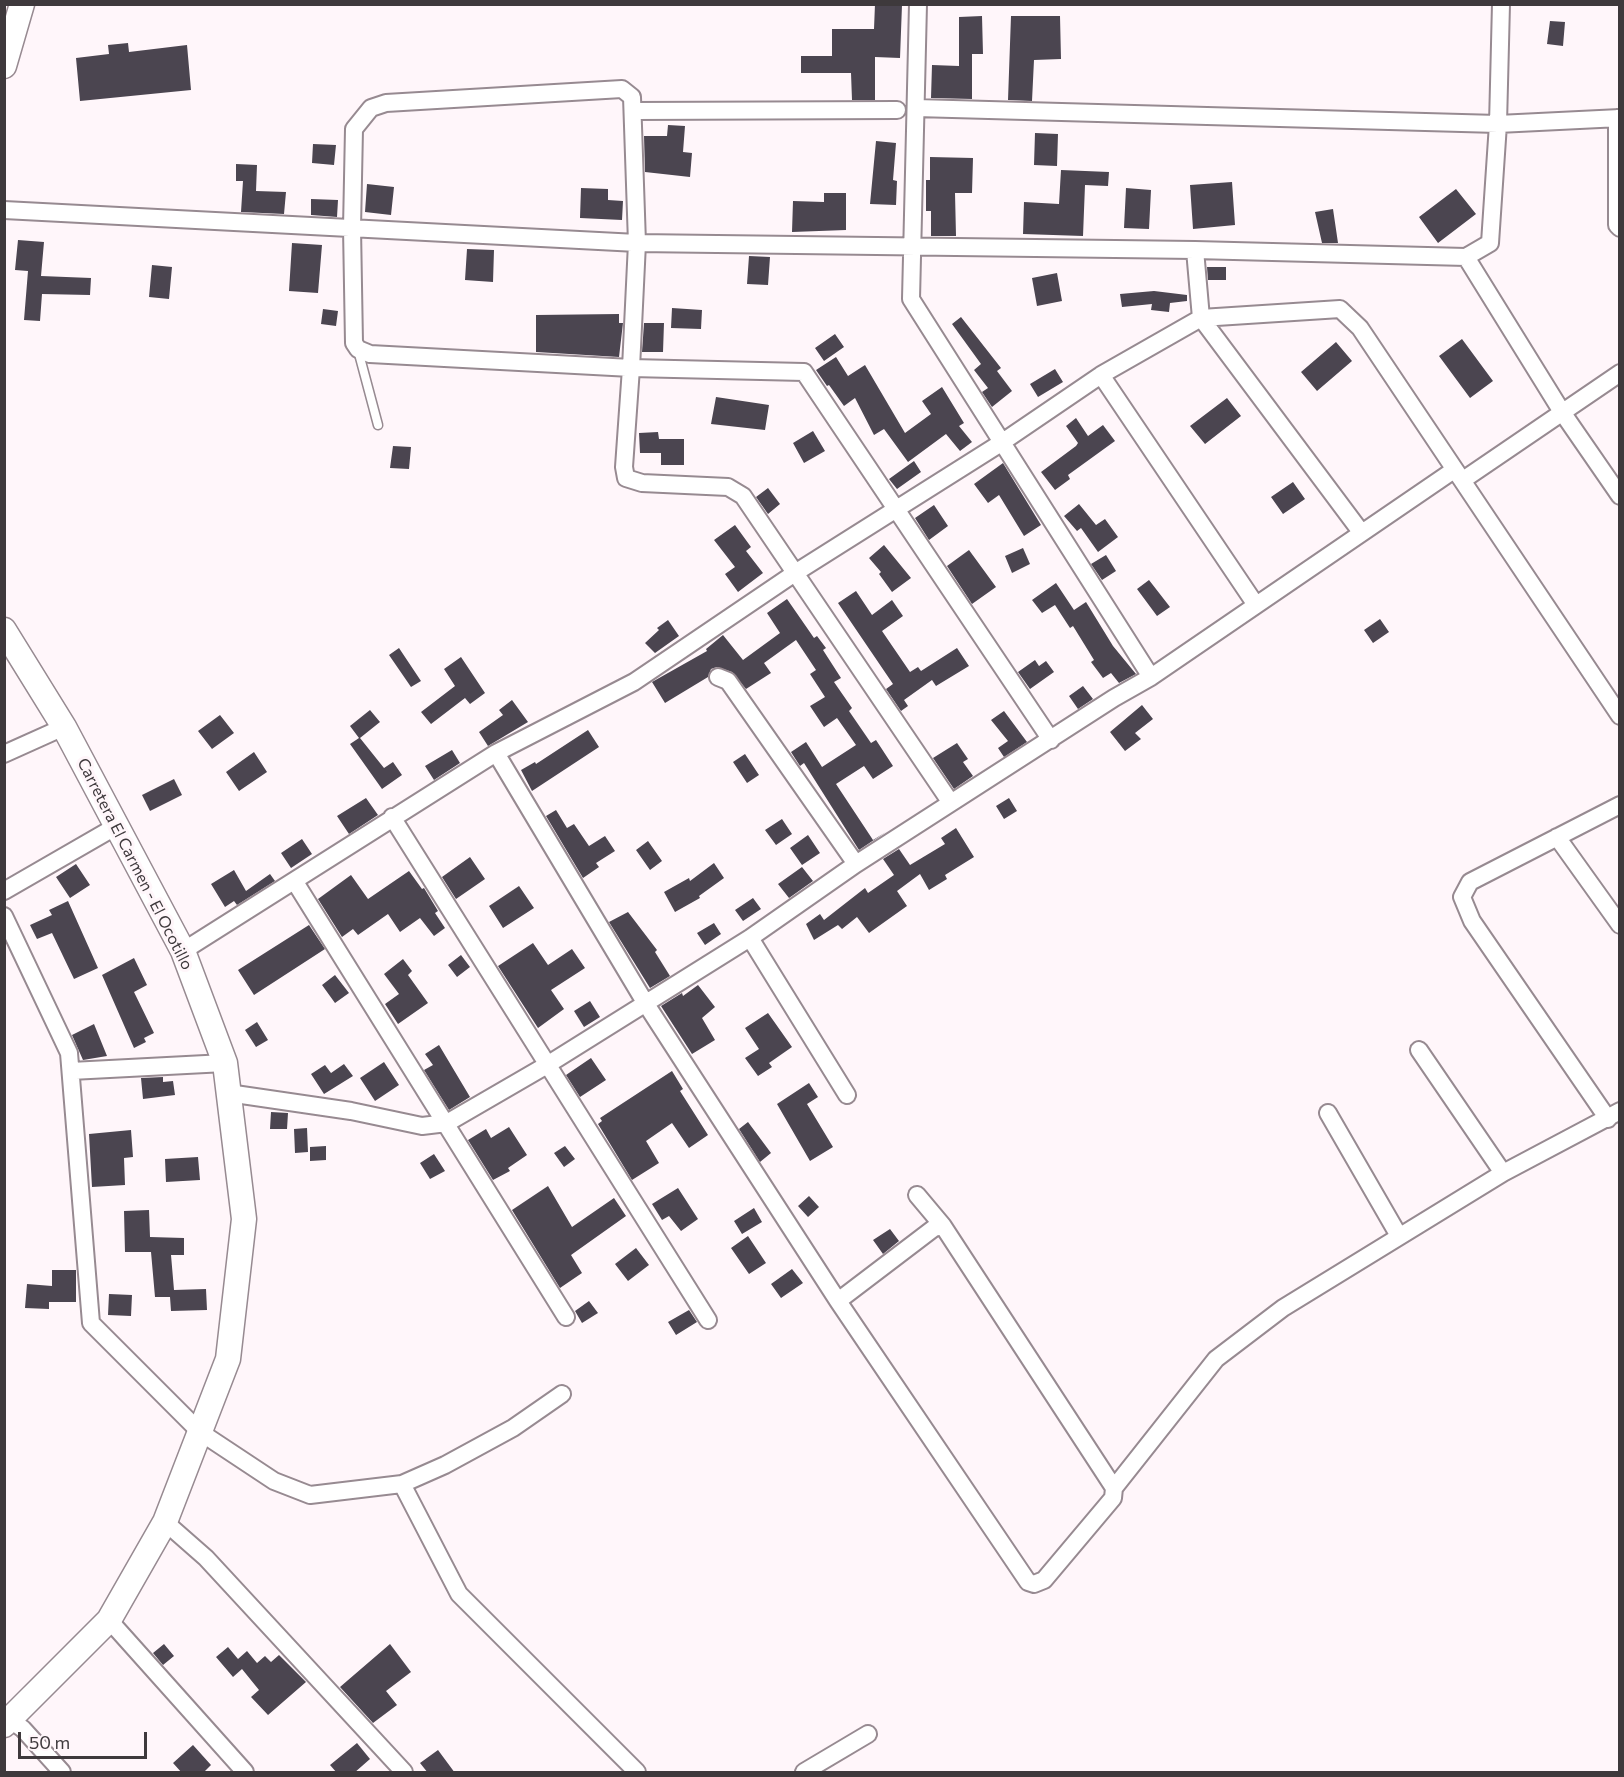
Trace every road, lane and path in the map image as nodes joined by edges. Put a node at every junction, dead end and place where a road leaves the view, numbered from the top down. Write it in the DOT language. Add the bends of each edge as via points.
graph roads {
  1 [pos="22,4"];
  2 [pos="918,4"];
  3 [pos="1501,4"];
  4 [pos="10,28"];
  5 [pos="4,66"];
  6 [pos="916,108"];
  7 [pos="897,110"];
  8 [pos="634,111"];
  9 [pos="1618,118"];
  10 [pos="1497,124"];
  11 [pos="4,210"];
  12 [pos="352,228"];
  13 [pos="1620,228"];
  14 [pos="636,243"];
  15 [pos="913,248"];
  16 [pos="1195,250"];
  17 [pos="1466,257"];
  18 [pos="1201,318"];
  19 [pos="358,349"];
  20 [pos="631,368"];
  21 [pos="1620,373"];
  22 [pos="1101,375"];
  23 [pos="1562,412"];
  24 [pos="378,425"];
  25 [pos="1002,443"];
  26 [pos="1458,476"];
  27 [pos="1620,496"];
  28 [pos="897,507"];
  29 [pos="1361,532"];
  30 [pos="795,573"];
  31 [pos="1256,605"];
  32 [pos="4,630"];
  33 [pos="718,677"];
  34 [pos="1151,677"];
  35 [pos="1620,716"];
  36 [pos="64,727"];
  37 [pos="1051,740"];
  38 [pos="496,753"];
  39 [pos="4,754"];
  40 [pos="951,803"];
  41 [pos="1620,805"];
  42 [pos="392,817"];
  43 [pos="115,827"];
  44 [pos="1557,837"];
  45 [pos="856,864"];
  46 [pos="295,882"];
  47 [pos="4,891"];
  48 [pos="4,916"];
  49 [pos="1620,925"];
  50 [pos="750,938"];
  51 [pos="183,951"];
  52 [pos="646,1004"];
  53 [pos="1419,1050"];
  54 [pos="225,1063"];
  55 [pos="547,1065"];
  56 [pos="71,1071"];
  57 [pos="228,1093"];
  58 [pos="847,1095"];
  59 [pos="1328,1113"];
  60 [pos="1614,1115"];
  61 [pos="447,1123"];
  62 [pos="1503,1173"];
  63 [pos="917,1195"];
  64 [pos="943,1226"];
  65 [pos="1399,1236"];
  66 [pos="838,1301"];
  67 [pos="566,1317"];
  68 [pos="708,1320"];
  69 [pos="562,1394"];
  70 [pos="200,1432"];
  71 [pos="402,1484"];
  72 [pos="1114,1488"];
  73 [pos="165,1522"];
  74 [pos="109,1620"];
  75 [pos="7,1720"];
  76 [pos="868,1734"];
  77 [pos="62,1773"];
  78 [pos="245,1773"];
  79 [pos="404,1773"];
  80 [pos="637,1773"];
  81 [pos="804,1773"];
  1 -- 4 [label="main road"];
  2 -- 6 [label="street"];
  3 -- 10 [label="street"];
  4 -- 5 [label="main road"];
  6 -- 10 [label="street"];
  6 -- 15 [label="street"];
  7 -- 8 [label="street"];
  8 -- 12 [label="street" via="632,97 622,89 386,103 371,108 354,129"];
  8 -- 14 [label="street"];
  9 -- 10 [label="street"];
  9 -- 13 [label="street"];
  10 -- 17 [label="street" via="1490,243"];
  11 -- 12 [label="street"];
  12 -- 14 [label="street"];
  12 -- 19 [label="street" via="354,343"];
  14 -- 15 [label="street"];
  14 -- 20 [label="street"];
  15 -- 16 [label="street"];
  15 -- 25 [label="street" via="911,299"];
  16 -- 17 [label="street"];
  16 -- 18 [label="street"];
  17 -- 23 [label="street"];
  18 -- 22 [label="street"];
  18 -- 26 [label="street" via="1340,309 1360,328"];
  18 -- 29 [label="street"];
  19 -- 20 [label="street" via="370,354"];
  19 -- 24 [label="lane"];
  20 -- 28 [label="street" via="804,372"];
  20 -- 30 [label="street" via="626,478 642,483 728,487 743,496"];
  21 -- 23 [label="street"];
  22 -- 25 [label="street"];
  22 -- 31 [label="street"];
  23 -- 26 [label="street"];
  23 -- 27 [label="street"];
  25 -- 28 [label="street"];
  25 -- 34 [label="street"];
  26 -- 29 [label="street"];
  26 -- 35 [label="street"];
  28 -- 30 [label="street"];
  28 -- 37 [label="street"];
  29 -- 31 [label="street"];
  30 -- 38 [label="street" via="634,682"];
  30 -- 40 [label="street"];
  31 -- 34 [label="street"];
  32 -- 36 [label="main road, Carretera El Carmen - El Ocotillo"];
  33 -- 45 [label="street" via="728,681"];
  34 -- 37 [label="street"];
  36 -- 39 [label="street"];
  36 -- 43 [label="main road, Carretera El Carmen - El Ocotillo"];
  37 -- 40 [label="street"];
  38 -- 42 [label="street"];
  38 -- 52 [label="street"];
  40 -- 45 [label="street"];
  41 -- 44 [label="street"];
  42 -- 46 [label="street"];
  42 -- 55 [label="street"];
  43 -- 47 [label="street"];
  43 -- 51 [label="main road, Carretera El Carmen - El Ocotillo"];
  44 -- 49 [label="street"];
  44 -- 60 [label="street" via="1470,882 1462,897 1472,921"];
  45 -- 50 [label="street"];
  46 -- 51 [label="street"];
  46 -- 61 [label="street"];
  48 -- 56 [label="street" via="69,1053"];
  50 -- 52 [label="street"];
  50 -- 58 [label="street"];
  51 -- 54 [label="main road, Carretera El Carmen - El Ocotillo"];
  52 -- 55 [label="street"];
  52 -- 66 [label="street"];
  53 -- 62 [label="street"];
  54 -- 56 [label="street"];
  54 -- 57 [label="main road, Carretera El Carmen - El Ocotillo"];
  55 -- 61 [label="street"];
  55 -- 68 [label="street"];
  56 -- 70 [label="street" via="91,1323"];
  57 -- 61 [label="street" via="422,1126"];
  57 -- 70 [label="main road, Carretera El Carmen - El Ocotillo" via="244,1219 228,1359"];
  59 -- 65 [label="street"];
  60 -- 62 [label="street"];
  61 -- 67 [label="street"];
  62 -- 65 [label="street"];
  63 -- 64 [label="street"];
  64 -- 66 [label="street" via="934,1228"];
  64 -- 72 [label="street"];
  65 -- 72 [label="street" via="1283,1308 1216,1359"];
  66 -- 72 [label="street" via="1028,1582 1044,1580 1113,1498"];
  69 -- 71 [label="street" via="503,1433"];
  70 -- 71 [label="street" via="274,1481 310,1495"];
  70 -- 73 [label="main road, Carretera El Carmen - El Ocotillo"];
  71 -- 80 [label="street" via="459,1594"];
  73 -- 74 [label="main road, Carretera El Carmen - El Ocotillo"];
  73 -- 79 [label="street" via="206,1558"];
  74 -- 75 [label="main road, Carretera El Carmen - El Ocotillo"];
  74 -- 78 [label="street"];
  75 -- 77 [label="street"];
  76 -- 81 [label="street"];
}
